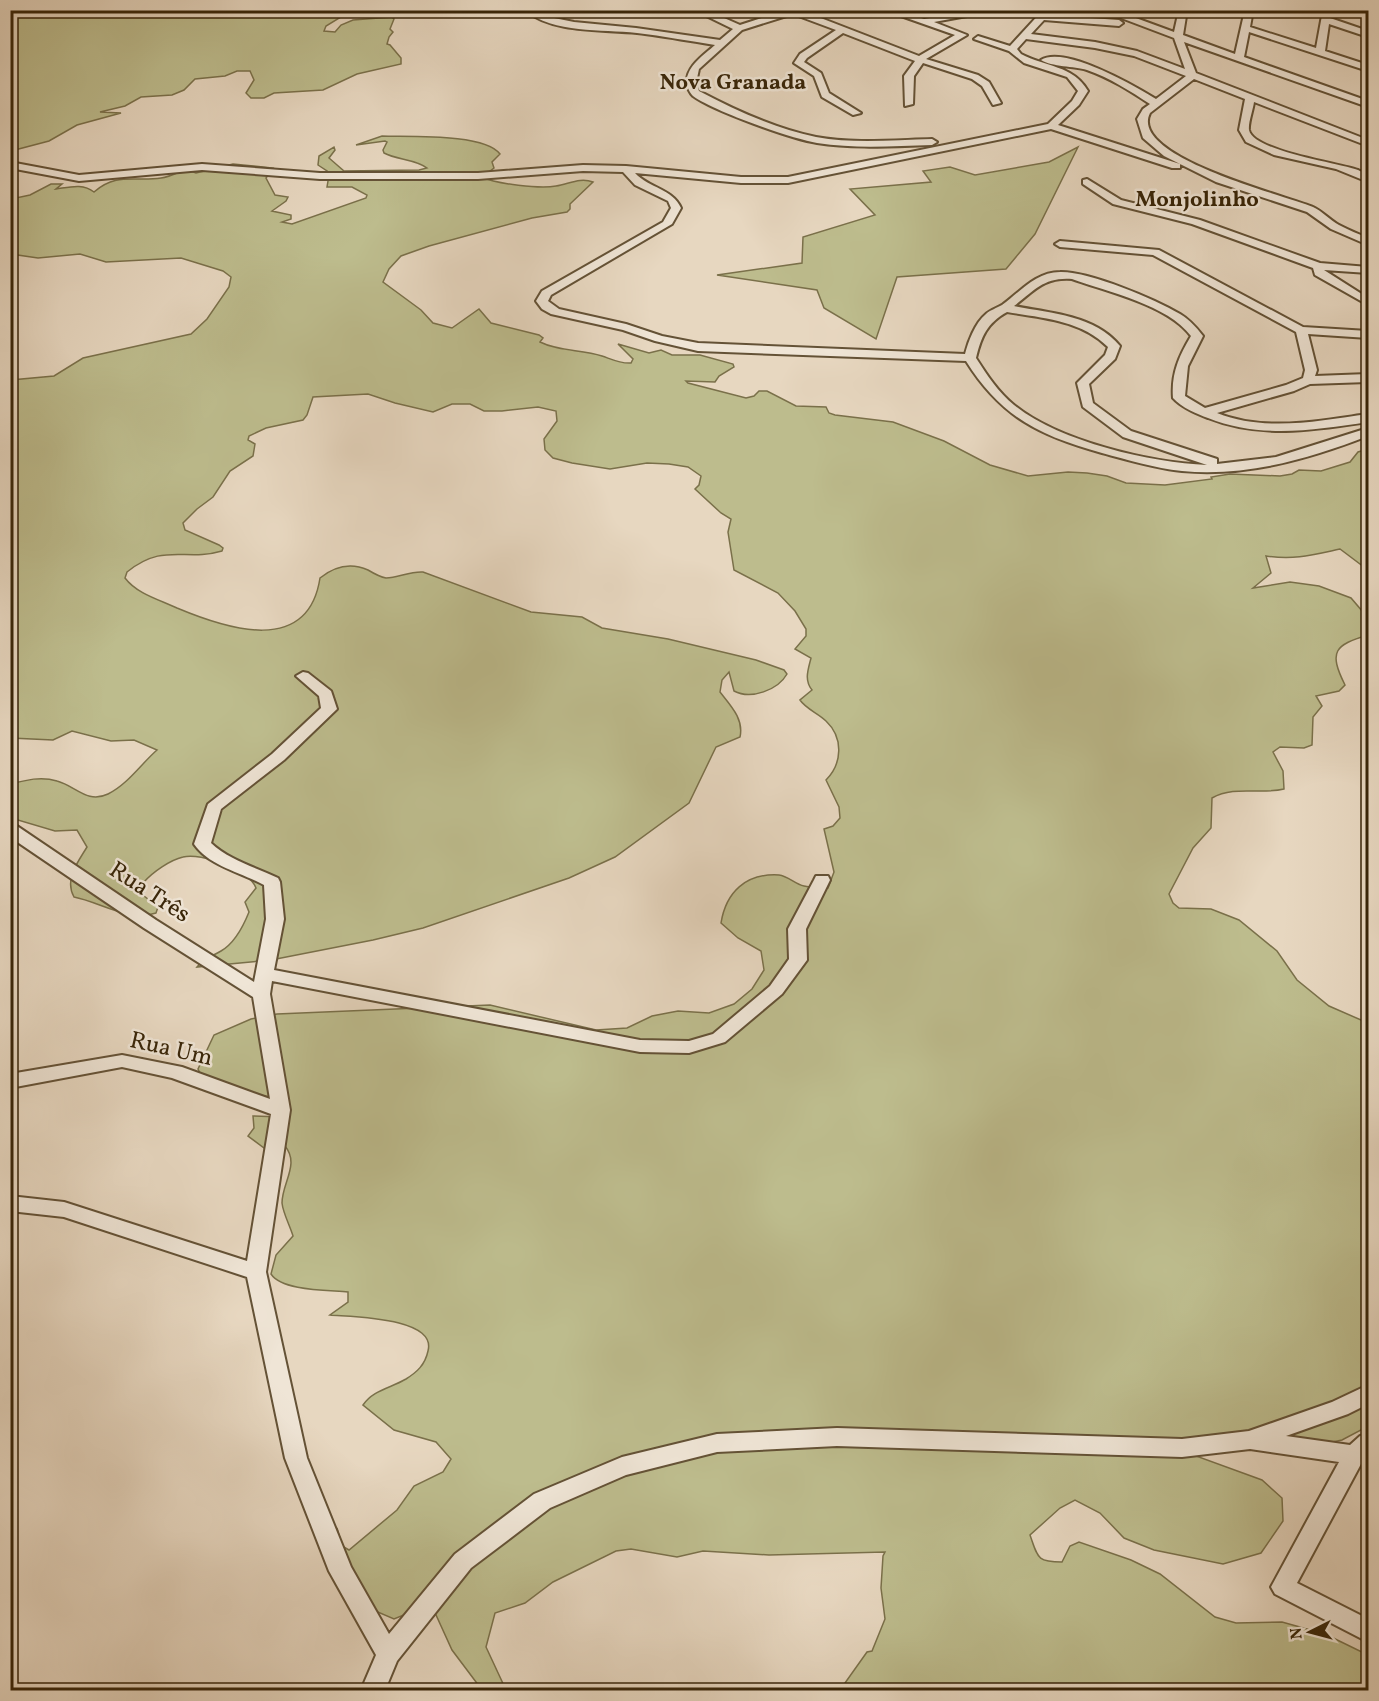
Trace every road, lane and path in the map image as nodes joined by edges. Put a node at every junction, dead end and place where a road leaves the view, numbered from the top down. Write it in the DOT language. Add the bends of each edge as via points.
graph roads {
  1 [pos="528,10"];
  2 [pos="888,10"];
  3 [pos="996,10"];
  4 [pos="1104,10"];
  5 [pos="1183,10"];
  6 [pos="1249,10"];
  7 [pos="699,11"];
  8 [pos="792,11"];
  9 [pos="1045,14"];
  10 [pos="1327,16"];
  11 [pos="922,21"];
  12 [pos="1144,24"];
  13 [pos="738,28"];
  14 [pos="1245,28"];
  15 [pos="842,30"];
  16 [pos="1368,34"];
  17 [pos="1025,36"];
  18 [pos="1178,36"];
  19 [pos="978,39"];
  20 [pos="722,43"];
  21 [pos="1012,49"];
  22 [pos="1320,51"];
  23 [pos="1239,57"];
  24 [pos="1024,58"];
  25 [pos="921,60"];
  26 [pos="1368,68"];
  27 [pos="1192,76"];
  28 [pos="1250,99"];
  29 [pos="996,103"];
  30 [pos="1155,103"];
  31 [pos="908,104"];
  32 [pos="1368,104"];
  33 [pos="856,113"];
  34 [pos="1051,126"];
  35 [pos="999,137"];
  36 [pos="1368,143"];
  37 [pos="10,165"];
  38 [pos="626,169"];
  39 [pos="1368,179"];
  40 [pos="1220,180"];
  41 [pos="1087,182"];
  42 [pos="1368,242"];
  43 [pos="1060,244"];
  44 [pos="1318,266"];
  45 [pos="1368,270"];
  46 [pos="1368,302"];
  47 [pos="1005,308"];
  48 [pos="1301,330"];
  49 [pos="1368,334"];
  50 [pos="970,358"];
  51 [pos="1368,378"];
  52 [pos="1308,380"];
  53 [pos="1201,413"];
  54 [pos="1368,418"];
  55 [pos="1368,432"];
  56 [pos="1227,467"];
  57 [pos="303,676"];
  58 [pos="11,830"];
  59 [pos="822,880"];
  60 [pos="265,974"];
  61 [pos="261,994"];
  62 [pos="10,1081"];
  63 [pos="281,1110"];
  64 [pos="10,1203"];
  65 [pos="256,1272"];
  66 [pos="1368,1394"];
  67 [pos="1249,1440"];
  68 [pos="1361,1449"];
  69 [pos="1368,1631"];
  70 [pos="388,1654"];
  71 [pos="373,1690"];
  1 -- 20 [label="street" via="561,24"];
  2 -- 11 [label="street"];
  3 -- 11 [label="street"];
  4 -- 12 [label="street"];
  5 -- 18 [label="street"];
  6 -- 14 [label="street"];
  7 -- 13 [label="street"];
  8 -- 13 [label="street"];
  8 -- 15 [label="street"];
  9 -- 12 [label="street"];
  9 -- 17 [label="street"];
  10 -- 16 [label="street"];
  10 -- 22 [label="street"];
  11 -- 25 [label="street" via="963,35 928,52"];
  12 -- 18 [label="street"];
  13 -- 20 [label="street"];
  14 -- 22 [label="street"];
  14 -- 23 [label="street"];
  15 -- 25 [label="street"];
  15 -- 33 [label="street" via="803,56 800,63 818,75 825,95"];
  17 -- 21 [label="street"];
  17 -- 27 [label="street" via="1120,49"];
  18 -- 23 [label="street"];
  18 -- 27 [label="street"];
  19 -- 21 [label="street"];
  20 -- 35 [label="street" via="695,68 691,83 695,93 787,132 855,144"];
  21 -- 24 [label="street"];
  22 -- 26 [label="street"];
  23 -- 32 [label="street"];
  24 -- 30 [label="street" via="1100,71"];
  24 -- 34 [label="street" via="1071,76 1081,85 1083,91 1076,103"];
  25 -- 29 [label="street" via="982,81"];
  25 -- 31 [label="street" via="909,76"];
  27 -- 28 [label="street"];
  27 -- 30 [label="street"];
  28 -- 36 [label="street"];
  28 -- 39 [label="street" via="1245,135 1258,146"];
  30 -- 40 [label="street" via="1142,119 1152,143"];
  34 -- 35 [label="street"];
  34 -- 40 [label="street"];
  35 -- 38 [label="street" via="788,180 741,180"];
  37 -- 38 [label="street" via="79,178 202,167 320,176 478,176 583,168"];
  38 -- 50 [label="street" via="639,183 672,199 676,208 671,219 546,293 542,301 555,312 698,347"];
  40 -- 42 [label="street" via="1311,210 1335,227"];
  41 -- 44 [label="street" via="1117,202 1196,222"];
  43 -- 48 [label="street" via="1155,252"];
  44 -- 45 [label="street"];
  44 -- 46 [label="street" via="1319,273"];
  47 -- 50 [label="street" via="989,317 974,342"];
  47 -- 53 [label="street" via="1042,279 1074,276 1187,322 1197,336 1186,353 1177,382 1179,398"];
  47 -- 56 [label="street" via="1102,333 1114,346 1111,356 1083,383 1087,404 1127,434"];
  48 -- 49 [label="street"];
  48 -- 52 [label="street" via="1311,370"];
  50 -- 56 [label="street" via="984,382 1007,407 1047,430 1151,463"];
  51 -- 52 [label="street"];
  52 -- 53 [label="street"];
  53 -- 54 [label="street" via="1242,426 1280,429"];
  55 -- 56 [label="street" via="1314,453"];
  57 -- 60 [label="street" via="326,694 329,709 278,757 214,807 202,844 217,858 272,882 275,919"];
  58 -- 61 [label="street, Rua Três"];
  59 -- 60 [label="street" via="797,929 798,960 776,990 719,1038 689,1047 640,1046"];
  60 -- 61 [label="street"];
  61 -- 63 [label="street"];
  62 -- 63 [label="street, Rua Um" via="122,1061 175,1072"];
  63 -- 65 [label="street"];
  64 -- 65 [label="street" via="64,1210"];
  65 -- 70 [label="street" via="296,1458 341,1571"];
  66 -- 67 [label="street"];
  67 -- 68 [label="street"];
  67 -- 70 [label="street" via="1182,1448 837,1437 717,1443 622,1466 542,1501 463,1561"];
  68 -- 69 [label="street" via="1283,1587"];
  70 -- 71 [label="street"];
}
